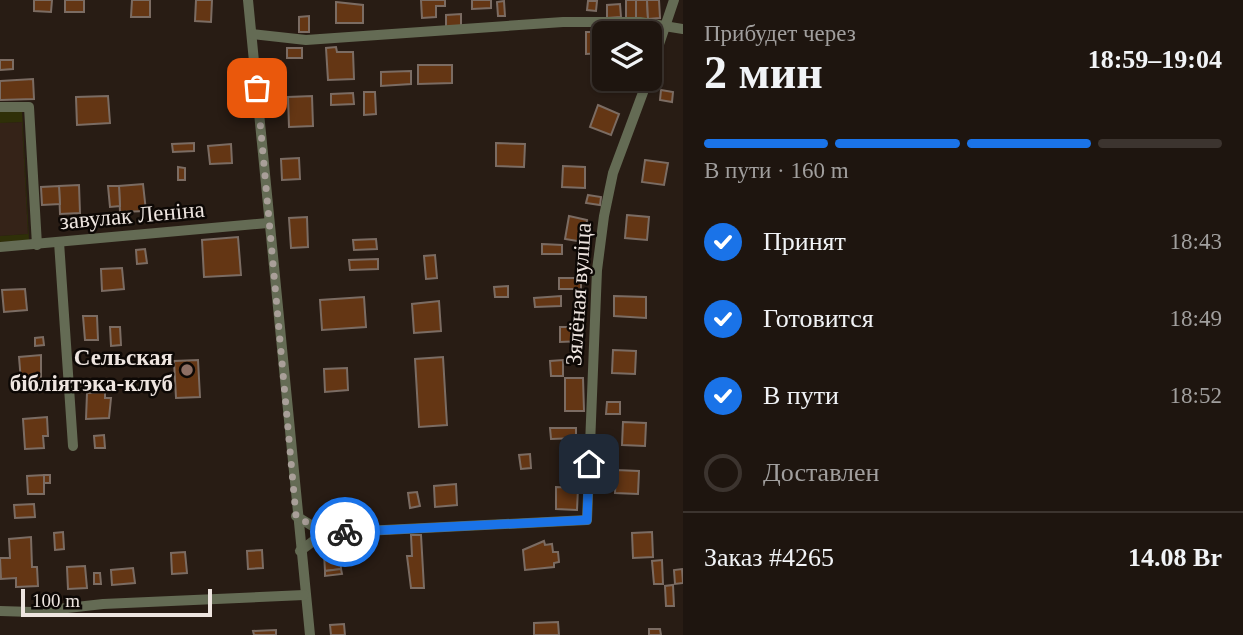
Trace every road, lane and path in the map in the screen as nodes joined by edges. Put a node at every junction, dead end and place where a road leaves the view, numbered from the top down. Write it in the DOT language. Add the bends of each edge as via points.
graph roads {
  1 [pos="248,0"];
  2 [pos="674,0"];
  3 [pos="667,26"];
  4 [pos="683,29"];
  5 [pos="252,34"];
  6 [pos="662,39"];
  7 [pos="643,91"];
  8 [pos="0,107"];
  9 [pos="268,223"];
  10 [pos="59,242"];
  11 [pos="37,245"];
  12 [pos="0,247"];
  13 [pos="73,446"];
  14 [pos="296,516"];
  15 [pos="324,533"];
  16 [pos="300,551"];
  17 [pos="304,595"];
  18 [pos="0,611"];
  19 [pos="310,635"];
  1 -- 5 [label="street"];
  2 -- 3 [label="street, Зялёная вуліца"];
  3 -- 4 [label="street"];
  3 -- 5 [label="street" via="563,22 306,40"];
  3 -- 6 [label="street, Зялёная вуліца"];
  5 -- 9 [label="street"];
  7 -- 15 [label="street, Зялёная вуліца" via="613,173 604,216 597,270 587,520"];
  8 -- 11 [label="street" via="29,107"];
  9 -- 10 [label="street, завулак Леніна"];
  9 -- 14 [label="street"];
  10 -- 11 [label="street, завулак Леніна"];
  10 -- 13 [label="street"];
  11 -- 12 [label="street, завулак Леніна"];
  14 -- 15 [label="street"];
  14 -- 16 [label="street"];
  15 -- 16 [label="street"];
  16 -- 17 [label="street"];
  17 -- 18 [label="street"];
  17 -- 19 [label="street"];
}
